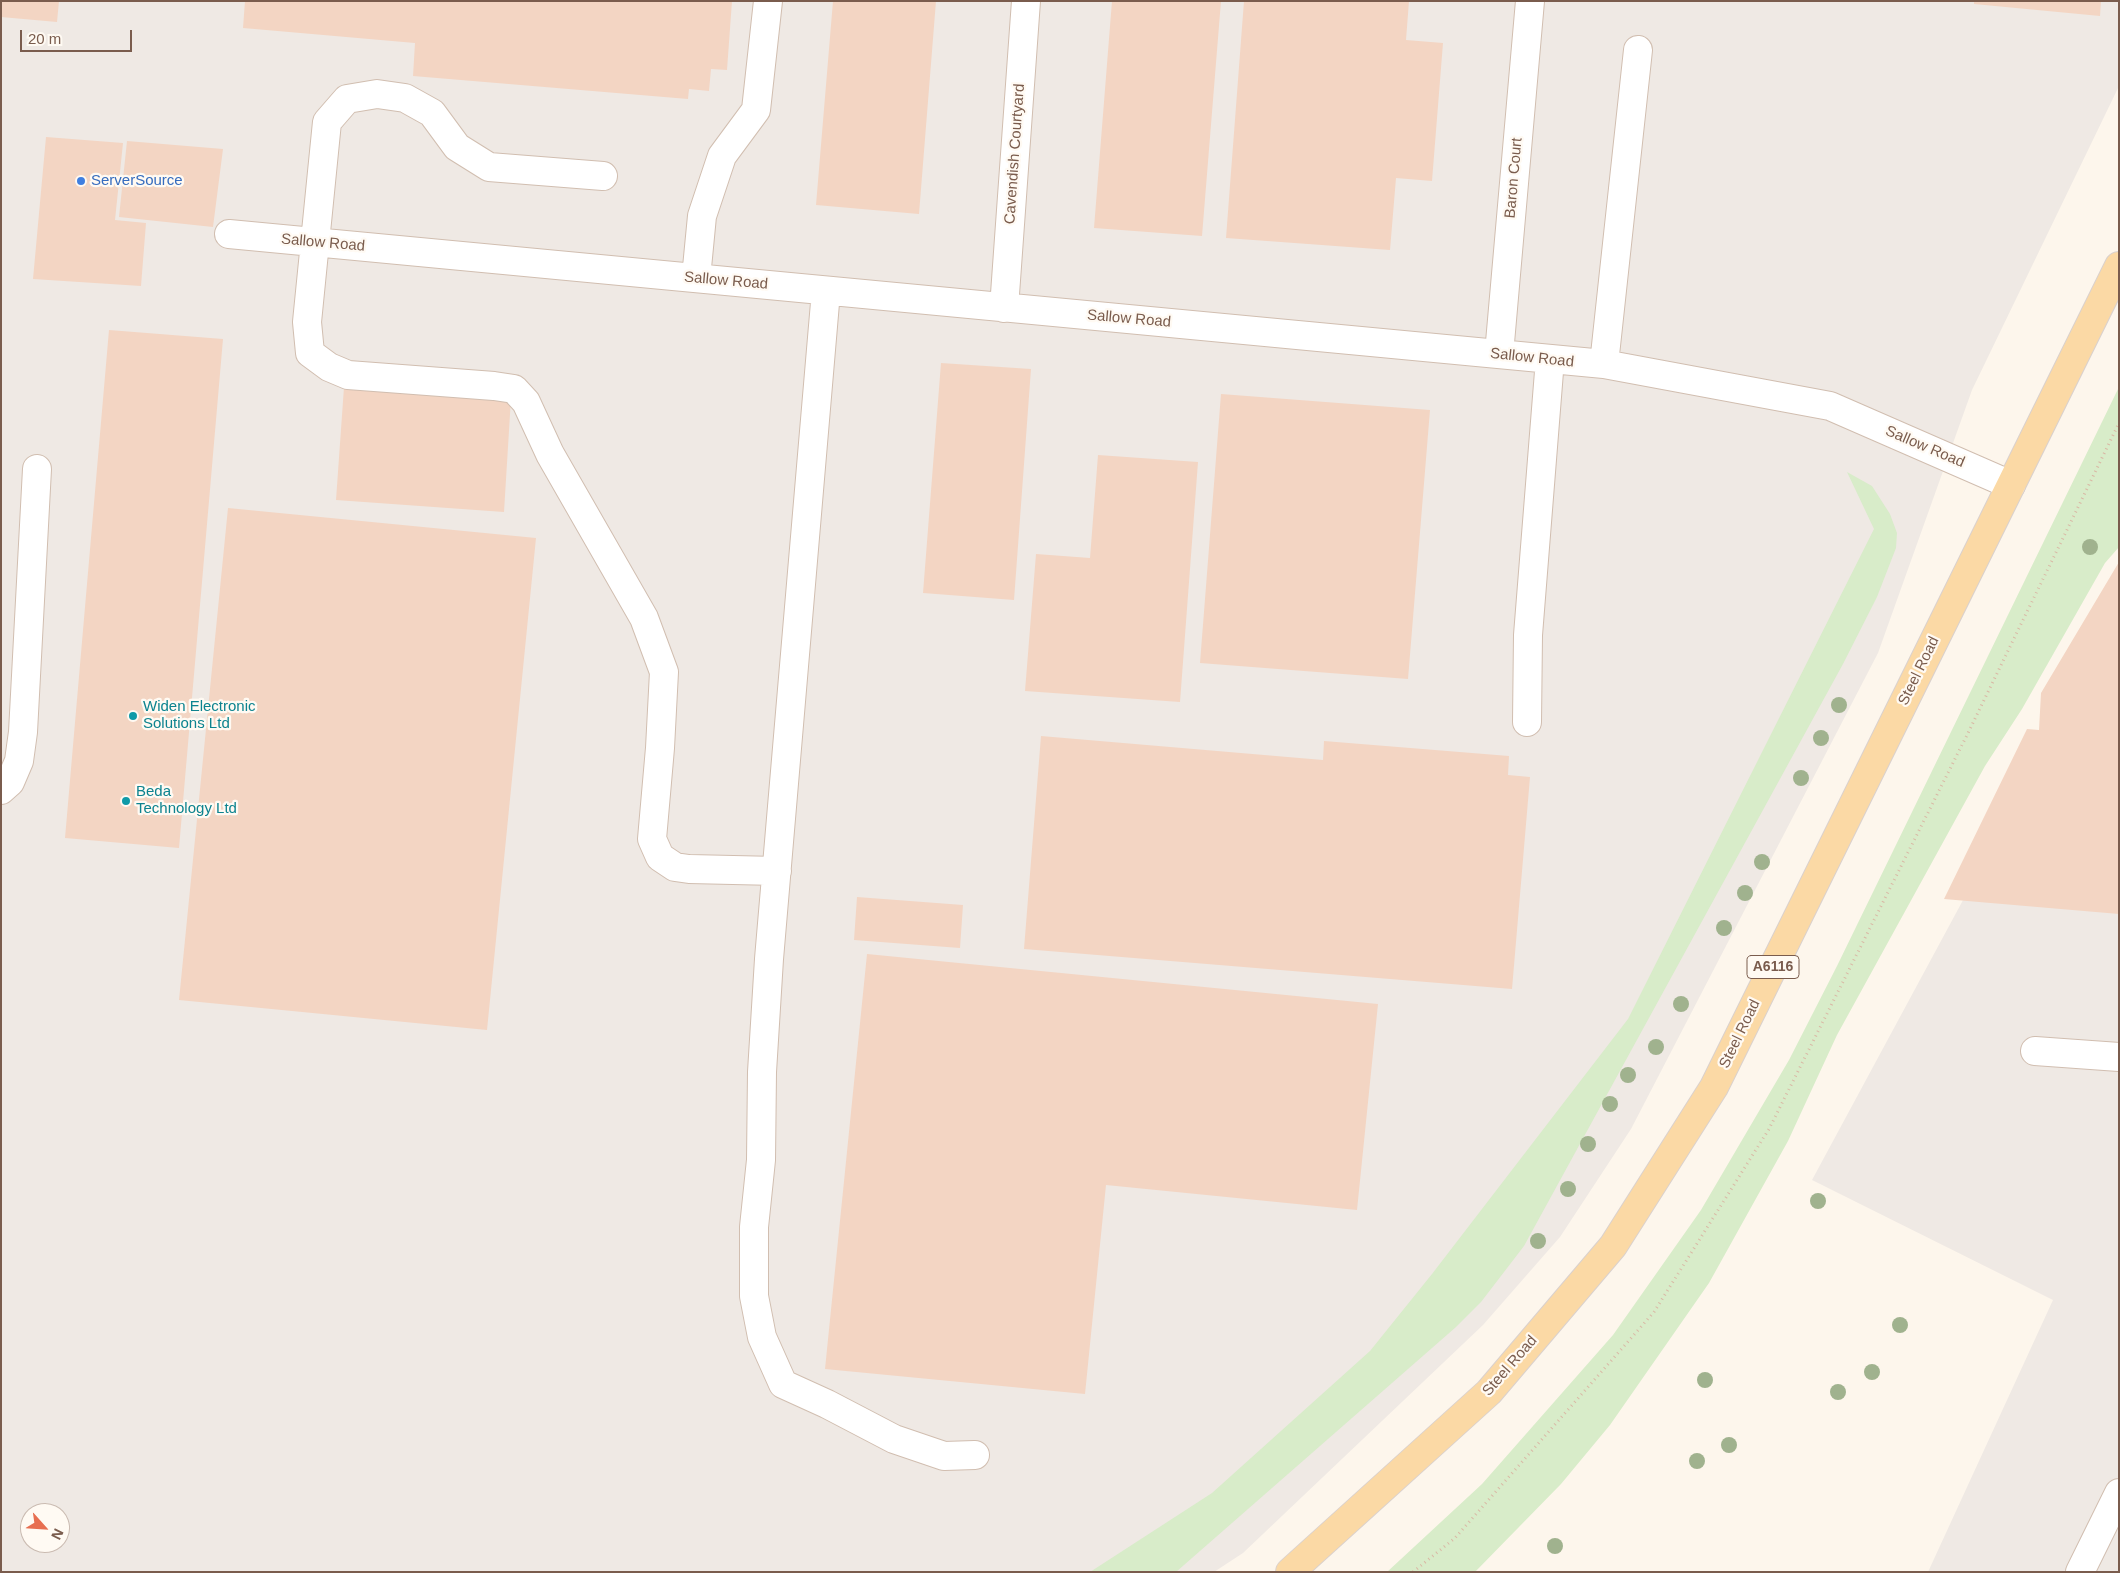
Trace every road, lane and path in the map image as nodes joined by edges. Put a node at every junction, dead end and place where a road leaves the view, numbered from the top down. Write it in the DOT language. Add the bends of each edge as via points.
graph roads {
  1 [pos="768,1"];
  2 [pos="1026,1"];
  3 [pos="1530,1"];
  4 [pos="1638,50"];
  5 [pos="603,176"];
  6 [pos="229,234"];
  7 [pos="314,242"];
  8 [pos="2119,266"];
  9 [pos="696,278"];
  10 [pos="826,290"];
  11 [pos="1004,308"];
  12 [pos="1499,354"];
  13 [pos="1550,359"];
  14 [pos="1604,364"];
  15 [pos="2119,423"];
  16 [pos="37,469"];
  17 [pos="2011,485"];
  18 [pos="1527,722"];
  19 [pos="1,790"];
  20 [pos="777,872"];
  21 [pos="2036,1051"];
  22 [pos="2119,1057"];
  23 [pos="975,1455"];
  24 [pos="2119,1493"];
  25 [pos="1290,1572"];
  26 [pos="1413,1572"];
  27 [pos="2080,1572"];
  1 -- 9 [label="street" via="756,110 722,156 702,216"];
  2 -- 11 [label="street, Cavendish Courtyard"];
  3 -- 12 [label="street, Baron Court"];
  4 -- 14 [label="street"];
  5 -- 7 [label="street" via="489,167 457,146 432,113 406,98 377,94 347,99 327,122"];
  6 -- 7 [label="street, Sallow Road"];
  7 -- 9 [label="street, Sallow Road"];
  7 -- 20 [label="street" via="308,322 310,353 329,367 348,375 514,389 526,402 550,454 644,618 664,672 652,838 660,857 675,867 689,869"];
  8 -- 17 [label="main road, Steel Road / A6116"];
  9 -- 10 [label="street, Sallow Road"];
  10 -- 11 [label="street, Sallow Road"];
  10 -- 20 [label="street"];
  11 -- 12 [label="street, Sallow Road"];
  12 -- 13 [label="street, Sallow Road"];
  13 -- 14 [label="street, Sallow Road"];
  13 -- 18 [label="street" via="1528,634"];
  14 -- 17 [label="street, Sallow Road" via="1830,406"];
  15 -- 26 [label="path" via="1769,1130 1654,1312 1455,1538"];
  16 -- 19 [label="street" via="23,732 19,760 10,782"];
  17 -- 25 [label="main road, Steel Road / A6116" via="1714,1087 1613,1246 1489,1392"];
  20 -- 23 [label="street" via="762,1072 761,1160 754,1227 754,1296 762,1337 783,1384 894,1438 944,1456"];
  21 -- 22 [label="street"];
  24 -- 27 [label="street"];
}
